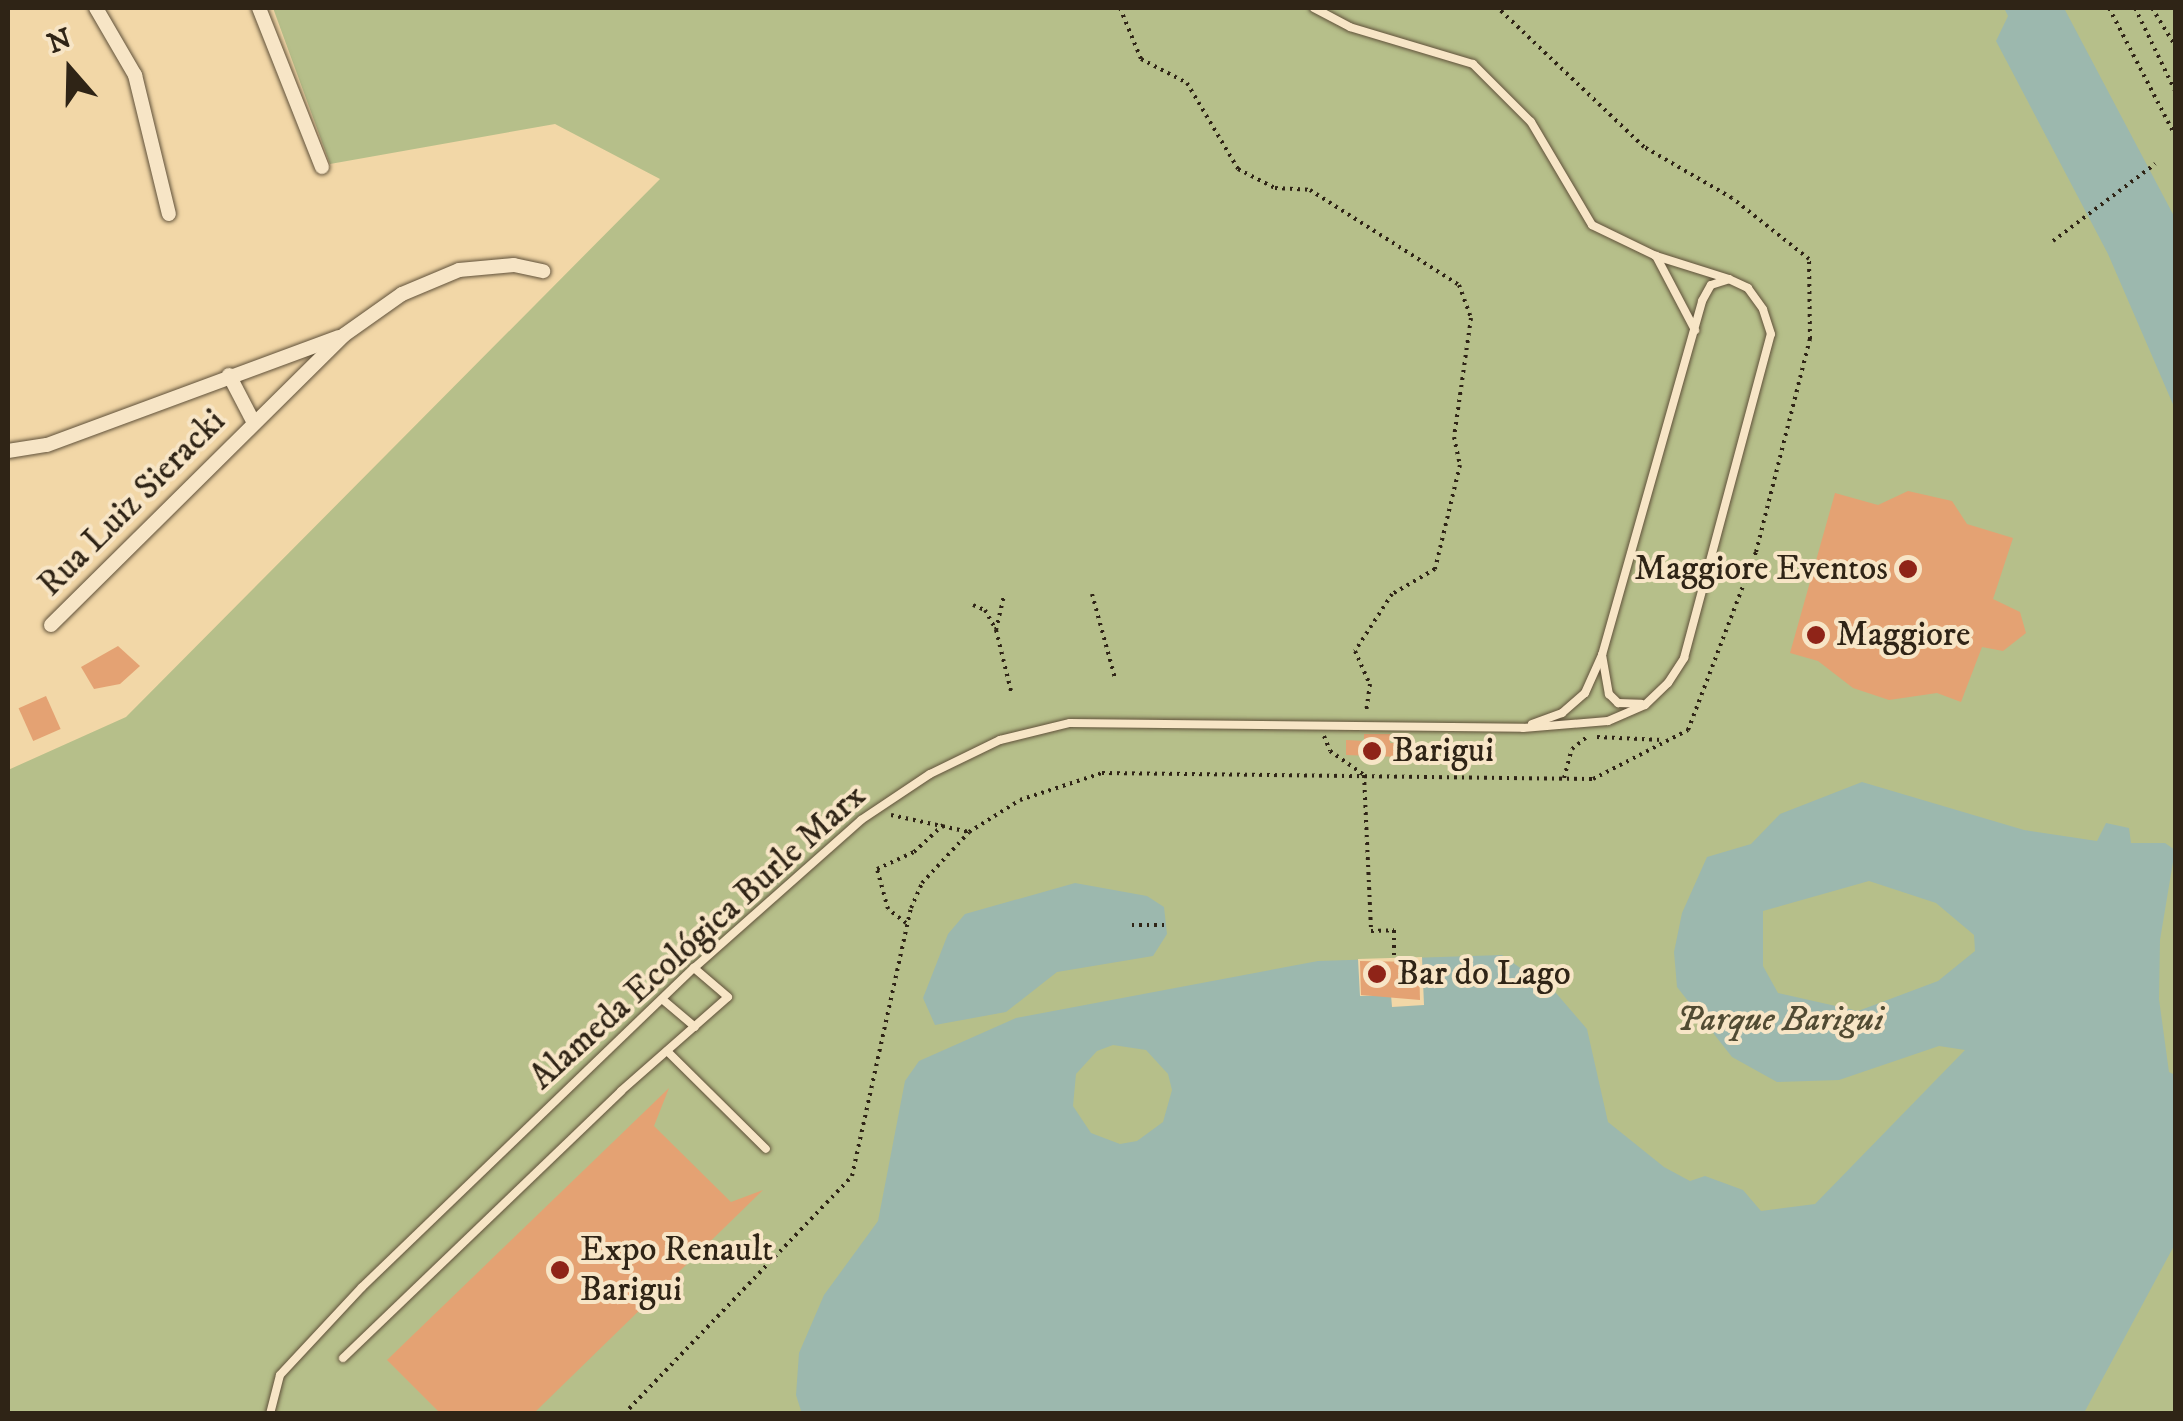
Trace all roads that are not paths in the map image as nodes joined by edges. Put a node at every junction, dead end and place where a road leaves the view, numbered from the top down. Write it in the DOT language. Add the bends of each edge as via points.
graph roads {
  1 [pos="96,8"];
  2 [pos="259,8"];
  3 [pos="1314,8"];
  4 [pos="322,167"];
  5 [pos="169,214"];
  6 [pos="1656,256"];
  7 [pos="544,271"];
  8 [pos="1729,278"];
  9 [pos="1695,330"];
  10 [pos="344,335"];
  11 [pos="228,375"];
  12 [pos="254,423"];
  13 [pos="8,450"];
  14 [pos="52,625"];
  15 [pos="1602,655"];
  16 [pos="1645,704"];
  17 [pos="1523,728"];
  18 [pos="694,968"];
  19 [pos="662,998"];
  20 [pos="695,1026"];
  21 [pos="667,1051"];
  22 [pos="766,1149"];
  23 [pos="343,1358"];
  24 [pos="270,1414"];
  1 -- 5 [label="street" via="135,75"];
  2 -- 4 [label="street"];
  3 -- 6 [label="lane" via="1350,27 1450,55 1493,78 1531,122 1592,225"];
  6 -- 8 [label="lane"];
  6 -- 9 [label="lane"];
  7 -- 10 [label="street, Rua Luiz Sieracki" via="514,265 459,270 402,294"];
  8 -- 9 [label="lane, Alameda Ecológica Burle Marx" via="1711,285"];
  8 -- 16 [label="lane, Alameda Ecológica Burle Marx" via="1748,288 1770,334 1684,658"];
  9 -- 15 [label="lane, Alameda Ecológica Burle Marx"];
  10 -- 11 [label="street"];
  10 -- 12 [label="street, Rua Luiz Sieracki"];
  11 -- 12 [label="street, Rua Luiz Sieracki"];
  11 -- 13 [label="street" via="47,444"];
  12 -- 14 [label="street, Rua Luiz Sieracki"];
  15 -- 16 [label="lane" via="1609,694 1618,703"];
  15 -- 17 [label="lane, Alameda Ecológica Burle Marx" via="1585,693 1562,713"];
  16 -- 17 [label="lane, Alameda Ecológica Burle Marx" via="1608,721"];
  17 -- 18 [label="lane, Alameda Ecológica Burle Marx" via="1070,723 1000,740 930,774 861,820"];
  18 -- 19 [label="lane, Alameda Ecológica Burle Marx"];
  18 -- 20 [label="lane" via="728,997"];
  19 -- 20 [label="lane"];
  19 -- 24 [label="lane, Alameda Ecológica Burle Marx" via="316,1334 280,1375"];
  20 -- 21 [label="lane"];
  21 -- 22 [label="lane"];
  21 -- 23 [label="lane"];
}
